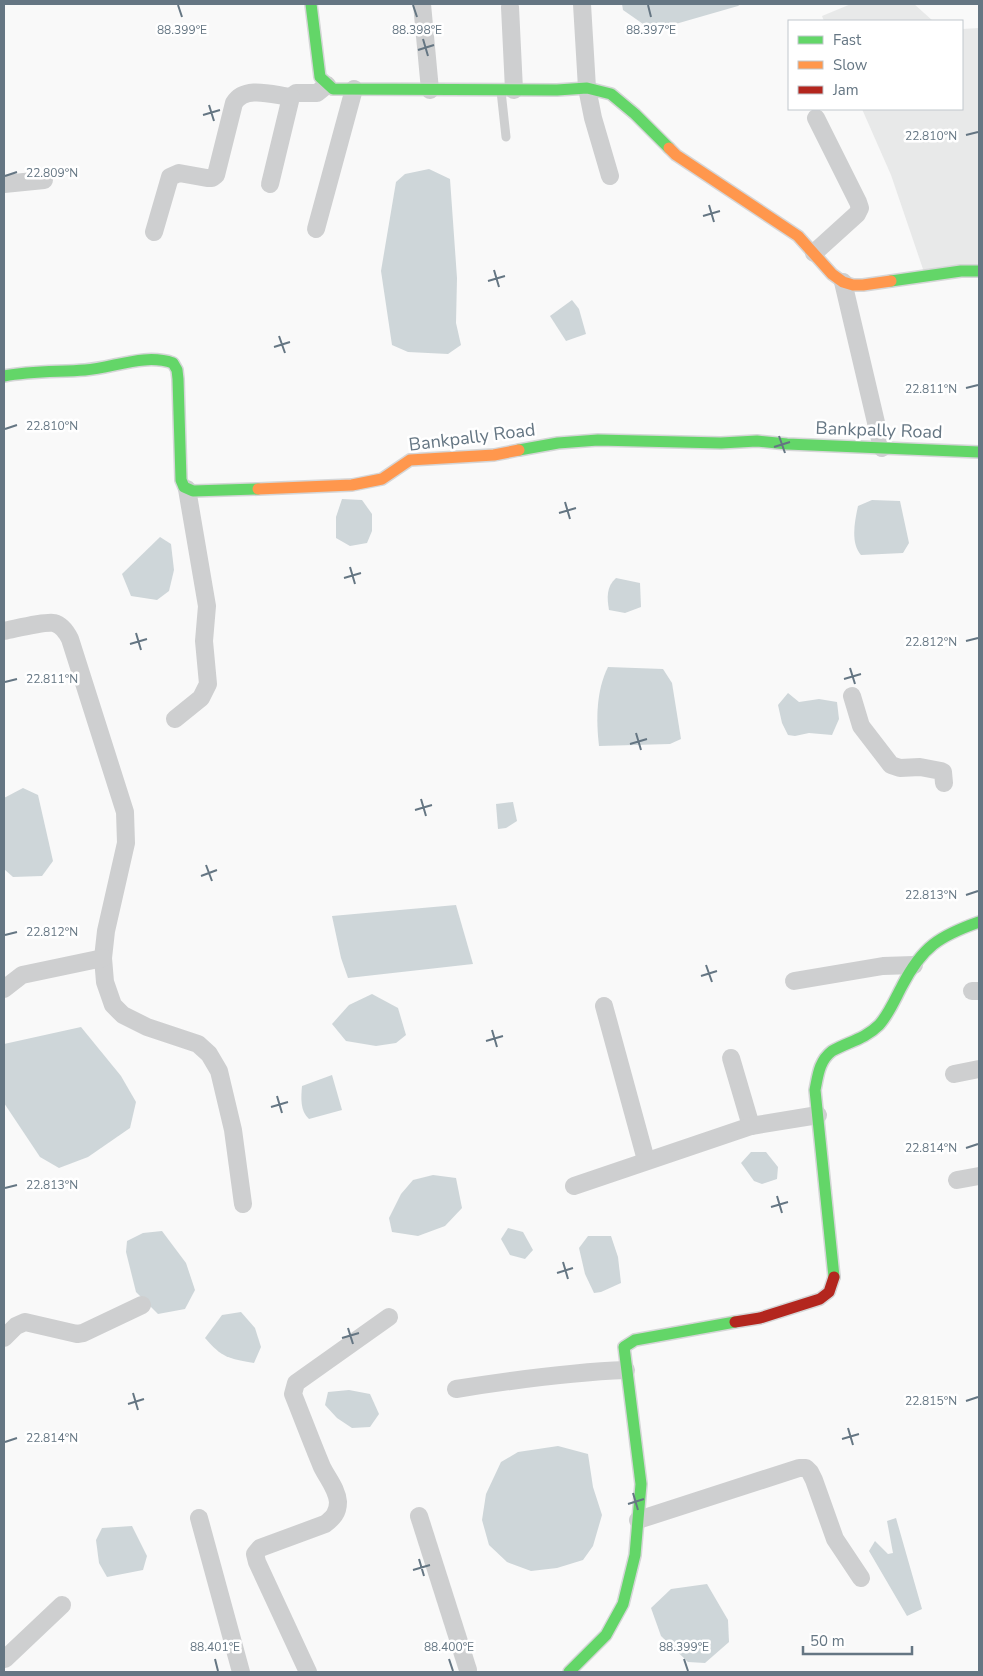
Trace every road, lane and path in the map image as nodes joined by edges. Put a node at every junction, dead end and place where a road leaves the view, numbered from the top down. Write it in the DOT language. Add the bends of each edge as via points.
graph roads {
  1 [pos="311,4"];
  2 [pos="422,4"];
  3 [pos="582,4"];
  4 [pos="510,7"];
  5 [pos="326,85"];
  6 [pos="587,88"];
  7 [pos="354,90"];
  8 [pos="430,90"];
  9 [pos="508,90"];
  10 [pos="291,97"];
  11 [pos="816,118"];
  12 [pos="506,137"];
  13 [pos="610,176"];
  14 [pos="44,180"];
  15 [pos="4,184"];
  16 [pos="270,184"];
  17 [pos="316,229"];
  18 [pos="154,232"];
  19 [pos="814,253"];
  20 [pos="979,271"];
  21 [pos="843,282"];
  22 [pos="4,376"];
  23 [pos="882,448"];
  24 [pos="979,452"];
  25 [pos="188,490"];
  26 [pos="4,631"];
  27 [pos="852,696"];
  28 [pos="175,719"];
  29 [pos="944,782"];
  30 [pos="979,922"];
  31 [pos="103,958"];
  32 [pos="914,965"];
  33 [pos="794,981"];
  34 [pos="4,989"];
  35 [pos="604,1006"];
  36 [pos="731,1058"];
  37 [pos="979,1069"];
  38 [pos="954,1074"];
  39 [pos="818,1115"];
  40 [pos="751,1126"];
  41 [pos="646,1160"];
  42 [pos="979,1176"];
  43 [pos="957,1180"];
  44 [pos="574,1186"];
  45 [pos="242,1204"];
  46 [pos="142,1305"];
  47 [pos="389,1317"];
  48 [pos="4,1338"];
  49 [pos="626,1370"];
  50 [pos="456,1389"];
  51 [pos="419,1516"];
  52 [pos="199,1518"];
  53 [pos="638,1520"];
  54 [pos="861,1578"];
  55 [pos="62,1605"];
  56 [pos="5,1659"];
  57 [pos="468,1670"];
  58 [pos="241,1672"];
  59 [pos="308,1672"];
  60 [pos="569,1672"];
  1 -- 5 [label="street" via="320,76"];
  2 -- 8 [label="street"];
  3 -- 6 [label="street"];
  4 -- 9 [label="street"];
  5 -- 7 [label="street" via="333,89"];
  5 -- 10 [label="street" via="316,93 296,93"];
  6 -- 9 [label="street"];
  6 -- 13 [label="street"];
  6 -- 19 [label="street" via="611,94 676,155 798,236"];
  7 -- 8 [label="street"];
  7 -- 17 [label="street"];
  8 -- 9 [label="street"];
  9 -- 12 [label="lane"];
  10 -- 16 [label="street"];
  10 -- 18 [label="street" via="251,92 238,98 216,175 212,178 179,174 170,177"];
  11 -- 19 [label="street" via="860,208"];
  14 -- 15 [label="street"];
  19 -- 21 [label="street"];
  20 -- 21 [label="street" via="961,270 863,285"];
  21 -- 23 [label="street"];
  22 -- 25 [label="street" via="22,372 98,369 148,360 173,363 178,379 181,480"];
  23 -- 24 [label="street, Bankpally Road"];
  23 -- 25 [label="street, Bankpally Road" via="757,441 578,441 494,455 410,460 377,481"];
  25 -- 28 [label="street" via="207,606 204,641 208,684 201,698"];
  26 -- 31 [label="street" via="44,623 54,623 66,630 125,812 126,843"];
  27 -- 29 [label="street" via="861,726 891,765 941,771"];
  30 -- 32 [label="street" via="944,935 923,951"];
  31 -- 34 [label="street" via="22,975"];
  31 -- 45 [label="street" via="105,982 113,1005 123,1015 147,1027 198,1044 209,1054 219,1071 233,1130"];
  32 -- 33 [label="street" via="883,966"];
  32 -- 39 [label="street" via="880,1024 823,1060 816,1090"];
  35 -- 41 [label="street"];
  36 -- 40 [label="street"];
  37 -- 38 [label="street"];
  39 -- 40 [label="street"];
  39 -- 49 [label="street" via="834,1274 827,1295 760,1318 635,1340 624,1347"];
  40 -- 41 [label="street"];
  41 -- 44 [label="street"];
  42 -- 43 [label="street"];
  46 -- 48 [label="street" via="83,1333 25,1322"];
  47 -- 59 [label="street" via="296,1383 294,1388 293,1394 323,1469 336,1492 337,1513 325,1524 260,1548 256,1554"];
  49 -- 50 [label="street" via="543,1376"];
  49 -- 53 [label="street" via="641,1484"];
  51 -- 57 [label="street"];
  52 -- 58 [label="street"];
  53 -- 54 [label="street" via="806,1468 814,1480 835,1539"];
  53 -- 60 [label="street" via="635,1555 623,1604 606,1635"];
  55 -- 56 [label="street"];
}
